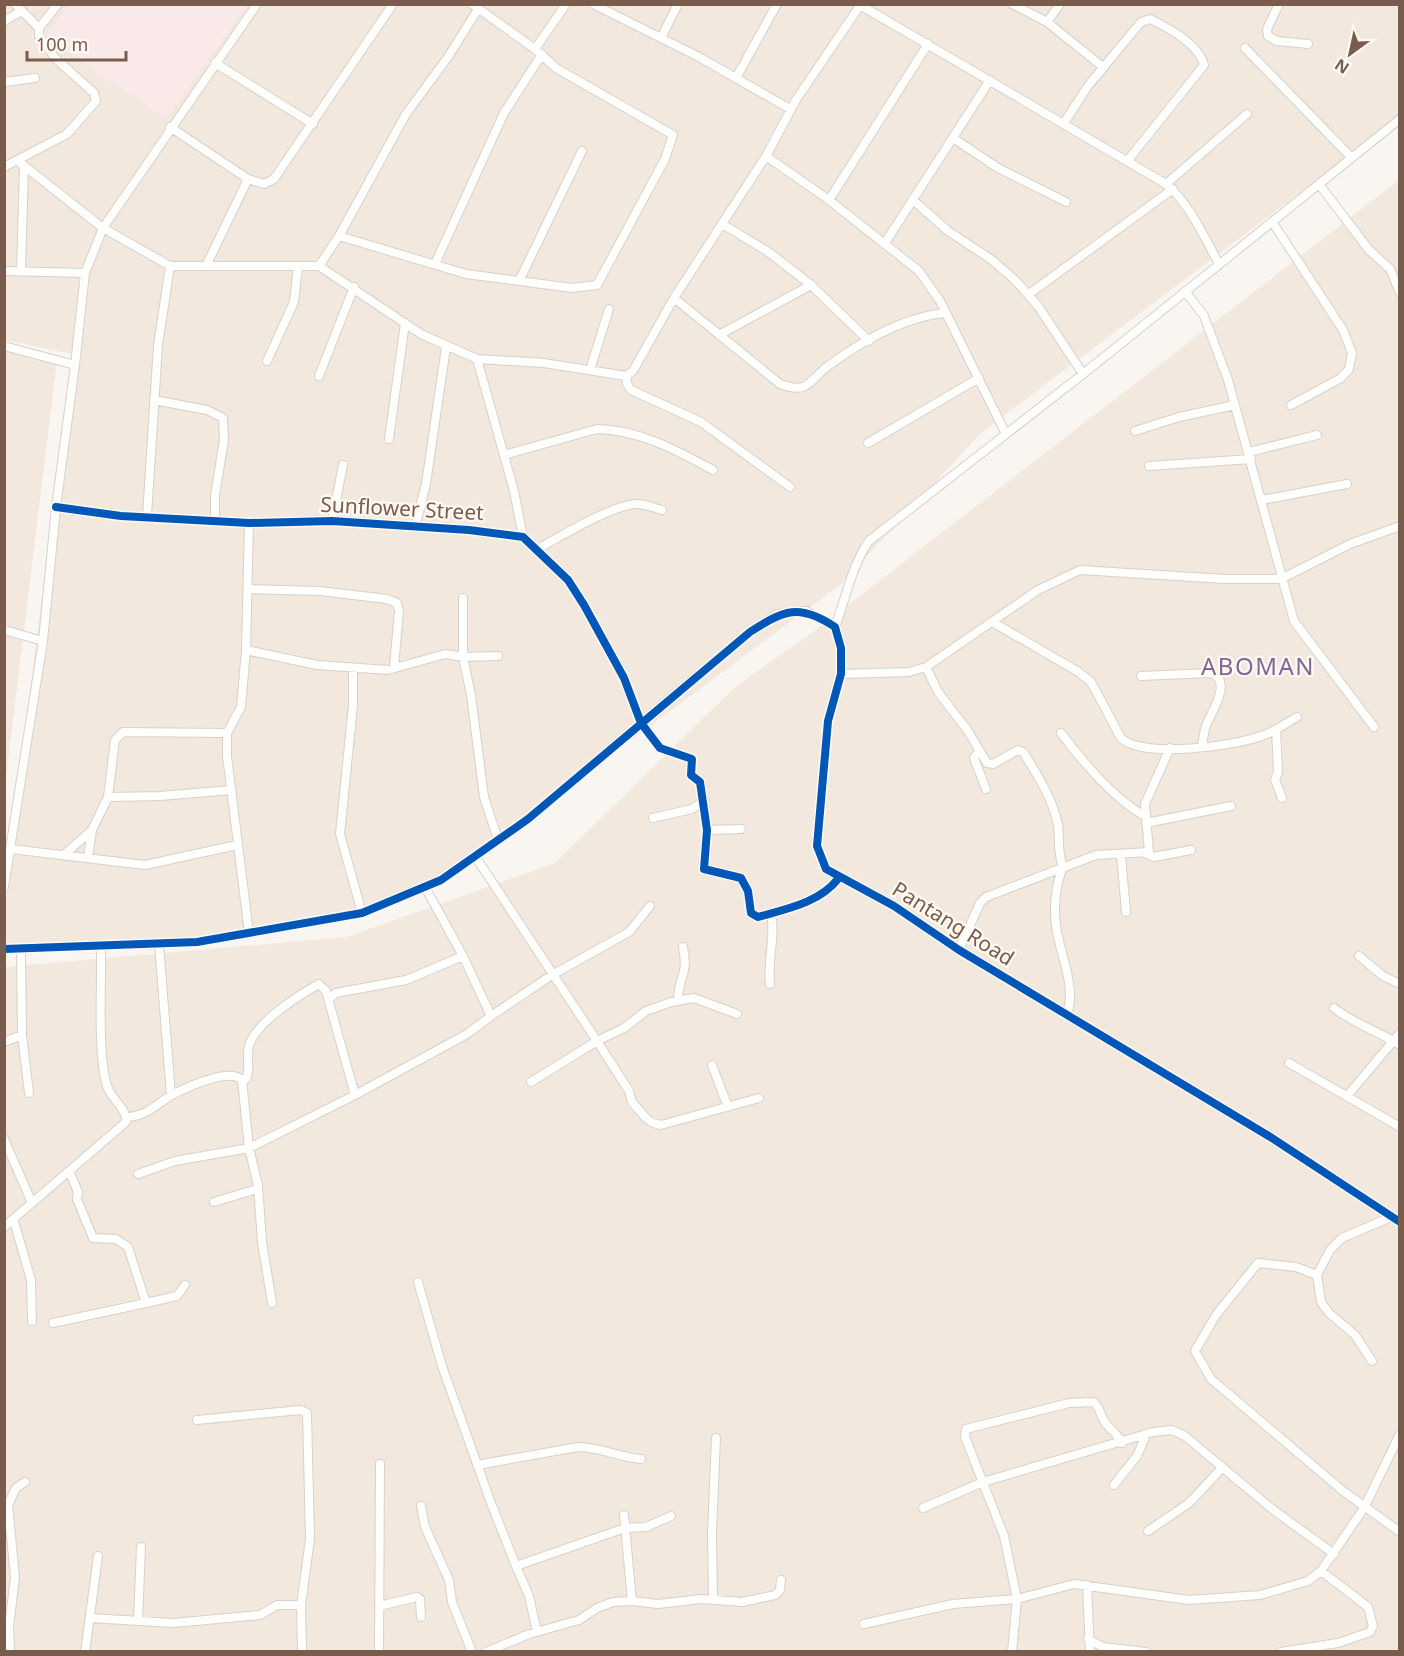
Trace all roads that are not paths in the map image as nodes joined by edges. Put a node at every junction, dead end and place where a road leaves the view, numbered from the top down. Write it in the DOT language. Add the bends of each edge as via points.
graph roads {
  1 [pos="15,4"];
  2 [pos="58,4"];
  3 [pos="257,4"];
  4 [pos="393,4"];
  5 [pos="566,4"];
  6 [pos="593,4"];
  7 [pos="678,4"];
  8 [pos="777,4"];
  9 [pos="1012,4"];
  10 [pos="1060,4"];
  11 [pos="1279,4"];
  12 [pos="860,5"];
  13 [pos="475,6"];
  14 [pos="21,12"];
  15 [pos="4,21"];
  16 [pos="1047,22"];
  17 [pos="39,28"];
  18 [pos="661,39"];
  19 [pos="928,44"];
  20 [pos="1308,44"];
  21 [pos="1245,48"];
  22 [pos="538,51"];
  23 [pos="215,63"];
  24 [pos="1103,67"];
  25 [pos="35,78"];
  26 [pos="736,78"];
  27 [pos="990,80"];
  28 [pos="4,82"];
  29 [pos="790,109"];
  30 [pos="1247,114"];
  31 [pos="1400,118"];
  32 [pos="1064,123"];
  33 [pos="312,124"];
  34 [pos="170,127"];
  35 [pos="953,138"];
  36 [pos="582,151"];
  37 [pos="766,156"];
  38 [pos="1352,157"];
  39 [pos="1128,160"];
  40 [pos="21,163"];
  41 [pos="4,167"];
  42 [pos="249,179"];
  43 [pos="1319,184"];
  44 [pos="1169,187"];
  45 [pos="829,200"];
  46 [pos="913,200"];
  47 [pos="1066,202"];
  48 [pos="1272,223"];
  49 [pos="723,225"];
  50 [pos="103,228"];
  51 [pos="339,236"];
  52 [pos="885,243"];
  53 [pos="435,264"];
  54 [pos="1219,264"];
  55 [pos="170,266"];
  56 [pos="206,266"];
  57 [pos="298,266"];
  58 [pos="319,266"];
  59 [pos="4,271"];
  60 [pos="21,271"];
  61 [pos="85,273"];
  62 [pos="519,281"];
  63 [pos="811,285"];
  64 [pos="354,287"];
  65 [pos="1185,291"];
  66 [pos="1400,293"];
  67 [pos="1029,294"];
  68 [pos="674,298"];
  69 [pos="609,309"];
  70 [pos="945,313"];
  71 [pos="405,323"];
  72 [pos="719,335"];
  73 [pos="870,341"];
  74 [pos="4,346"];
  75 [pos="446,347"];
  76 [pos="477,358"];
  77 [pos="267,361"];
  78 [pos="75,365"];
  79 [pos="590,370"];
  80 [pos="1083,374"];
  81 [pos="319,376"];
  82 [pos="626,376"];
  83 [pos="979,378"];
  84 [pos="154,400"];
  85 [pos="1234,405"];
  86 [pos="1291,405"];
  87 [pos="1135,431"];
  88 [pos="1006,434"];
  89 [pos="1317,435"];
  90 [pos="389,439"];
  91 [pos="868,443"];
  92 [pos="504,455"];
  93 [pos="1250,455"];
  94 [pos="343,465"];
  95 [pos="1149,466"];
  96 [pos="713,470"];
  97 [pos="1347,484"];
  98 [pos="790,487"];
  99 [pos="1262,500"];
  100 [pos="56,507"];
  101 [pos="662,510"];
  102 [pos="147,516"];
  103 [pos="332,521"];
  104 [pos="215,522"];
  105 [pos="249,524"];
  106 [pos="1400,526"];
  107 [pos="415,527"];
  108 [pos="523,537"];
  109 [pos="537,549"];
  110 [pos="1281,579"];
  111 [pos="249,589"];
  112 [pos="464,598"];
  113 [pos="994,623"];
  114 [pos="835,627"];
  115 [pos="4,630"];
  116 [pos="43,641"];
  117 [pos="246,650"];
  118 [pos="498,656"];
  119 [pos="464,657"];
  120 [pos="394,667"];
  121 [pos="926,667"];
  122 [pos="353,668"];
  123 [pos="841,675"];
  124 [pos="1141,676"];
  125 [pos="1297,717"];
  126 [pos="641,723"];
  127 [pos="1374,727"];
  128 [pos="1276,730"];
  129 [pos="1061,733"];
  130 [pos="227,734"];
  131 [pos="1202,747"];
  132 [pos="1170,748"];
  133 [pos="979,751"];
  134 [pos="986,789"];
  135 [pos="231,790"];
  136 [pos="108,797"];
  137 [pos="1282,798"];
  138 [pos="705,800"];
  139 [pos="1231,806"];
  140 [pos="653,818"];
  141 [pos="1146,819"];
  142 [pos="741,829"];
  143 [pos="92,830"];
  144 [pos="707,830"];
  145 [pos="498,840"];
  146 [pos="237,845"];
  147 [pos="11,849"];
  148 [pos="1191,850"];
  149 [pos="65,854"];
  150 [pos="1147,854"];
  151 [pos="1121,855"];
  152 [pos="475,856"];
  153 [pos="88,858"];
  154 [pos="1063,867"];
  155 [pos="838,879"];
  156 [pos="4,886"];
  157 [pos="425,887"];
  158 [pos="650,906"];
  159 [pos="1126,912"];
  160 [pos="362,914"];
  161 [pos="771,914"];
  162 [pos="249,933"];
  163 [pos="159,944"];
  164 [pos="101,946"];
  165 [pos="683,947"];
  166 [pos="4,949"];
  167 [pos="21,949"];
  168 [pos="959,950"];
  169 [pos="463,956"];
  170 [pos="1359,956"];
  171 [pos="552,975"];
  172 [pos="770,984"];
  173 [pos="1400,984"];
  174 [pos="328,999"];
  175 [pos="678,1000"];
  176 [pos="1334,1008"];
  177 [pos="738,1014"];
  178 [pos="1067,1015"];
  179 [pos="491,1016"];
  180 [pos="1400,1033"];
  181 [pos="22,1035"];
  182 [pos="597,1041"];
  183 [pos="4,1042"];
  184 [pos="1396,1043"];
  185 [pos="1289,1063"];
  186 [pos="712,1065"];
  187 [pos="242,1080"];
  188 [pos="531,1082"];
  189 [pos="29,1093"];
  190 [pos="171,1095"];
  191 [pos="355,1095"];
  192 [pos="1347,1096"];
  193 [pos="759,1098"];
  194 [pos="728,1107"];
  195 [pos="127,1117"];
  196 [pos="1400,1127"];
  197 [pos="4,1139"];
  198 [pos="249,1148"];
  199 [pos="14,1166"];
  200 [pos="4,1169"];
  201 [pos="70,1173"];
  202 [pos="138,1174"];
  203 [pos="257,1189"];
  204 [pos="214,1202"];
  205 [pos="32,1203"];
  206 [pos="1391,1217"];
  207 [pos="14,1221"];
  208 [pos="1400,1222"];
  209 [pos="4,1227"];
  210 [pos="1317,1275"];
  211 [pos="418,1282"];
  212 [pos="185,1285"];
  213 [pos="146,1303"];
  214 [pos="272,1303"];
  215 [pos="32,1321"];
  216 [pos="54,1323"];
  217 [pos="1372,1361"];
  218 [pos="197,1420"];
  219 [pos="1400,1434"];
  220 [pos="1146,1435"];
  221 [pos="716,1438"];
  222 [pos="1122,1443"];
  223 [pos="641,1459"];
  224 [pos="380,1464"];
  225 [pos="477,1465"];
  226 [pos="1222,1468"];
  227 [pos="25,1482"];
  228 [pos="983,1482"];
  229 [pos="1114,1485"];
  230 [pos="421,1506"];
  231 [pos="923,1508"];
  232 [pos="1364,1508"];
  233 [pos="624,1515"];
  234 [pos="670,1516"];
  235 [pos="625,1528"];
  236 [pos="1148,1531"];
  237 [pos="1400,1532"];
  238 [pos="141,1547"];
  239 [pos="1334,1554"];
  240 [pos="98,1556"];
  241 [pos="516,1566"];
  242 [pos="1321,1571"];
  243 [pos="782,1580"];
  244 [pos="1087,1585"];
  245 [pos="1017,1599"];
  246 [pos="713,1600"];
  247 [pos="632,1601"];
  248 [pos="301,1605"];
  249 [pos="379,1606"];
  250 [pos="421,1617"];
  251 [pos="90,1618"];
  252 [pos="138,1621"];
  253 [pos="864,1624"];
  254 [pos="537,1632"];
  255 [pos="1088,1639"];
  256 [pos="1338,1647"];
  257 [pos="10,1652"];
  258 [pos="85,1652"];
  259 [pos="302,1652"];
  260 [pos="379,1652"];
  261 [pos="472,1652"];
  262 [pos="486,1652"];
  263 [pos="1012,1652"];
  264 [pos="1090,1652"];
  265 [pos="1146,1652"];
  266 [pos="1281,1652"];
  1 -- 14 [label="street"];
  2 -- 17 [label="street"];
  3 -- 23 [label="street"];
  4 -- 33 [label="street"];
  5 -- 22 [label="street"];
  6 -- 18 [label="street"];
  7 -- 18 [label="street"];
  8 -- 26 [label="street"];
  9 -- 16 [label="street"];
  10 -- 16 [label="street"];
  11 -- 20 [label="street" via="1267,29 1268,36 1277,41"];
  12 -- 19 [label="street"];
  12 -- 29 [label="street"];
  13 -- 22 [label="street"];
  13 -- 51 [label="street" via="448,57 406,114"];
  14 -- 15 [label="street"];
  14 -- 17 [label="street"];
  16 -- 24 [label="street"];
  17 -- 40 [label="street" via="47,49 96,98 73,129"];
  18 -- 26 [label="street"];
  19 -- 27 [label="street"];
  19 -- 45 [label="street"];
  21 -- 38 [label="street"];
  22 -- 53 [label="street" via="504,113"];
  22 -- 62 [label="street" via="556,68 674,138 597,285 572,288"];
  23 -- 33 [label="street"];
  23 -- 34 [label="street"];
  24 -- 32 [label="street"];
  24 -- 39 [label="street" via="1145,19 1169,30 1202,57 1204,66"];
  25 -- 28 [label="street"];
  26 -- 29 [label="street"];
  27 -- 32 [label="street"];
  27 -- 35 [label="street"];
  29 -- 37 [label="street"];
  30 -- 44 [label="street"];
  31 -- 38 [label="street"];
  32 -- 39 [label="street"];
  33 -- 42 [label="street" via="274,179 264,184"];
  34 -- 42 [label="street"];
  34 -- 50 [label="street"];
  35 -- 46 [label="street"];
  35 -- 47 [label="street" via="998,168"];
  36 -- 62 [label="street"];
  37 -- 45 [label="street"];
  37 -- 49 [label="street"];
  38 -- 43 [label="street"];
  39 -- 44 [label="street"];
  40 -- 41 [label="street"];
  40 -- 50 [label="street"];
  40 -- 60 [label="street"];
  42 -- 56 [label="street"];
  43 -- 48 [label="street"];
  43 -- 66 [label="street" via="1370,250 1390,269"];
  44 -- 54 [label="street" via="1202,231"];
  44 -- 67 [label="street"];
  45 -- 52 [label="street"];
  46 -- 52 [label="street"];
  46 -- 67 [label="street" via="948,231 992,260"];
  48 -- 54 [label="street"];
  48 -- 86 [label="street" via="1343,330 1352,353 1341,378"];
  49 -- 63 [label="street" via="770,253"];
  49 -- 68 [label="street"];
  50 -- 55 [label="street"];
  50 -- 61 [label="street"];
  51 -- 53 [label="street"];
  51 -- 58 [label="street"];
  52 -- 70 [label="street" via="919,271"];
  53 -- 62 [label="street" via="466,274"];
  54 -- 65 [label="street"];
  55 -- 56 [label="street"];
  55 -- 84 [label="street"];
  56 -- 57 [label="street"];
  57 -- 58 [label="street"];
  57 -- 77 [label="street" via="294,302"];
  58 -- 64 [label="street"];
  59 -- 60 [label="street"];
  60 -- 61 [label="street"];
  61 -- 78 [label="street"];
  63 -- 72 [label="street"];
  63 -- 73 [label="street"];
  64 -- 71 [label="street"];
  64 -- 81 [label="street"];
  65 -- 80 [label="street"];
  65 -- 85 [label="street" via="1204,316"];
  67 -- 80 [label="street"];
  68 -- 72 [label="street"];
  68 -- 82 [label="street" via="639,364"];
  69 -- 79 [label="street"];
  70 -- 73 [label="street" via="916,317"];
  70 -- 83 [label="street"];
  71 -- 75 [label="street"];
  71 -- 90 [label="street"];
  72 -- 73 [label="street" via="780,384 791,388 809,384 827,367"];
  74 -- 78 [label="street"];
  75 -- 76 [label="street"];
  75 -- 107 [label="street" via="426,484"];
  76 -- 79 [label="street"];
  76 -- 92 [label="street"];
  78 -- 100 [label="street"];
  79 -- 82 [label="street"];
  80 -- 88 [label="street"];
  82 -- 98 [label="street" via="631,390 700,422"];
  83 -- 88 [label="street"];
  83 -- 91 [label="street"];
  84 -- 102 [label="street"];
  84 -- 104 [label="street" via="207,410 225,421"];
  85 -- 87 [label="street"];
  85 -- 93 [label="street"];
  88 -- 114 [label="street" via="869,541 855,565"];
  89 -- 93 [label="street"];
  92 -- 96 [label="street" via="597,429 612,429 644,437"];
  92 -- 108 [label="street"];
  93 -- 95 [label="street"];
  93 -- 99 [label="street"];
  94 -- 103 [label="street"];
  97 -- 99 [label="street"];
  99 -- 110 [label="street"];
  100 -- 102 [label="street, Sunflower Street"];
  100 -- 116 [label="street"];
  101 -- 109 [label="street" via="640,504 629,506"];
  102 -- 104 [label="street, Sunflower Street"];
  103 -- 105 [label="street, Sunflower Street"];
  103 -- 107 [label="street, Sunflower Street"];
  104 -- 105 [label="street, Sunflower Street"];
  105 -- 111 [label="street"];
  106 -- 110 [label="street" via="1350,544"];
  107 -- 108 [label="street, Sunflower Street"];
  108 -- 109 [label="street"];
  109 -- 126 [label="street" via="568,580 584,605 624,678"];
  110 -- 113 [label="street" via="1080,570 1038,591"];
  110 -- 127 [label="street" via="1300,632"];
  111 -- 117 [label="street"];
  111 -- 120 [label="street" via="320,591 397,603"];
  112 -- 119 [label="street"];
  113 -- 121 [label="street"];
  113 -- 132 [label="street" via="1091,682 1127,743"];
  114 -- 123 [label="street, Pantang Road" via="841,648"];
  114 -- 126 [label="street" via="806,612 777,614"];
  115 -- 116 [label="street"];
  116 -- 147 [label="street"];
  117 -- 122 [label="street" via="301,663"];
  117 -- 130 [label="street" via="241,707"];
  118 -- 119 [label="street"];
  119 -- 120 [label="street" via="445,654"];
  119 -- 145 [label="street" via="484,797"];
  120 -- 122 [label="street"];
  121 -- 123 [label="street" via="909,672"];
  121 -- 133 [label="street" via="938,692"];
  122 -- 160 [label="street" via="340,834"];
  123 -- 155 [label="street, Pantang Road" via="828,721 817,846 826,869"];
  124 -- 131 [label="street" via="1218,676 1218,701"];
  125 -- 128 [label="street"];
  126 -- 138 [label="street" via="660,748 691,758 691,775 700,782"];
  126 -- 145 [label="street"];
  128 -- 131 [label="street" via="1253,739"];
  128 -- 137 [label="street" via="1275,780"];
  129 -- 141 [label="street" via="1089,768"];
  130 -- 135 [label="street"];
  130 -- 136 [label="street" via="123,732 115,740"];
  131 -- 132 [label="street"];
  132 -- 141 [label="street" via="1145,804"];
  133 -- 134 [label="street" via="974,758"];
  133 -- 154 [label="street" via="990,765 1018,750 1023,752 1040,778 1056,816 1057,853"];
  135 -- 136 [label="street"];
  135 -- 146 [label="street"];
  136 -- 143 [label="street"];
  138 -- 140 [label="street" via="692,809"];
  138 -- 144 [label="street"];
  139 -- 141 [label="street"];
  141 -- 150 [label="street" via="1150,847"];
  142 -- 144 [label="street"];
  143 -- 149 [label="street"];
  143 -- 153 [label="street"];
  144 -- 161 [label="street" via="704,869 741,879 748,891 751,914"];
  145 -- 152 [label="street"];
  146 -- 153 [label="street" via="145,865"];
  146 -- 162 [label="street"];
  147 -- 149 [label="street"];
  147 -- 156 [label="street"];
  148 -- 150 [label="street" via="1154,857"];
  149 -- 153 [label="street"];
  150 -- 151 [label="street"];
  151 -- 154 [label="street" via="1096,855"];
  151 -- 159 [label="street"];
  152 -- 157 [label="street"];
  152 -- 171 [label="street"];
  154 -- 168 [label="street" via="986,897"];
  154 -- 178 [label="street" via="1056,921 1068,980"];
  155 -- 161 [label="street" via="824,893"];
  155 -- 168 [label="street, Pantang Road" via="894,906"];
  157 -- 160 [label="street"];
  157 -- 169 [label="street"];
  158 -- 171 [label="street" via="628,932"];
  160 -- 162 [label="street"];
  161 -- 172 [label="street" via="774,928"];
  162 -- 163 [label="street"];
  163 -- 164 [label="street"];
  163 -- 190 [label="street"];
  164 -- 167 [label="street"];
  164 -- 195 [label="street" via="107,1086"];
  165 -- 175 [label="street" via="686,969 678,987"];
  166 -- 167 [label="street"];
  167 -- 181 [label="street"];
  168 -- 178 [label="street, Pantang Road"];
  169 -- 174 [label="street" via="406,980 336,993"];
  169 -- 179 [label="street"];
  170 -- 173 [label="street"];
  171 -- 179 [label="street"];
  171 -- 182 [label="street"];
  174 -- 187 [label="street" via="319,984 289,1002 268,1021 248,1047 248,1076"];
  174 -- 191 [label="street"];
  175 -- 177 [label="street" via="694,998"];
  175 -- 182 [label="street" via="646,1011 624,1028"];
  176 -- 184 [label="street" via="1348,1020"];
  178 -- 206 [label="street, Pantang Road" via="1272,1138"];
  179 -- 191 [label="street" via="466,1034"];
  180 -- 184 [label="street"];
  181 -- 183 [label="street"];
  181 -- 189 [label="street"];
  182 -- 188 [label="street"];
  182 -- 194 [label="street" via="632,1102 652,1124"];
  184 -- 192 [label="street"];
  185 -- 192 [label="street"];
  186 -- 194 [label="street"];
  187 -- 190 [label="street" via="233,1076 198,1083"];
  187 -- 198 [label="street"];
  190 -- 195 [label="street" via="139,1117"];
  191 -- 198 [label="street"];
  192 -- 196 [label="street"];
  193 -- 194 [label="street"];
  195 -- 201 [label="street" via="124,1126"];
  197 -- 199 [label="street"];
  198 -- 202 [label="street" via="175,1161"];
  198 -- 203 [label="street"];
  199 -- 200 [label="street"];
  199 -- 205 [label="street"];
  201 -- 205 [label="street"];
  201 -- 213 [label="street" via="93,1238 116,1239 128,1246"];
  203 -- 204 [label="street"];
  203 -- 214 [label="street"];
  205 -- 207 [label="street"];
  206 -- 208 [label="street, Pantang Road"];
  206 -- 210 [label="street" via="1342,1238 1330,1250"];
  207 -- 209 [label="street"];
  207 -- 215 [label="street" via="31,1280"];
  210 -- 217 [label="street" via="1321,1302 1354,1335"];
  210 -- 232 [label="street" via="1296,1267 1258,1263 1216,1315 1195,1351 1211,1379"];
  211 -- 225 [label="street"];
  212 -- 213 [label="street" via="177,1296"];
  213 -- 216 [label="street"];
  218 -- 248 [label="street" via="300,1410 307,1413 310,1539"];
  219 -- 232 [label="street"];
  220 -- 222 [label="street"];
  220 -- 226 [label="street" via="1179,1432"];
  220 -- 229 [label="street" via="1137,1456"];
  221 -- 246 [label="street"];
  222 -- 228 [label="street"];
  222 -- 228 [label="street" via="1093,1402 969,1427 965,1437"];
  223 -- 225 [label="street" via="578,1447"];
  224 -- 249 [label="street"];
  225 -- 241 [label="street"];
  226 -- 236 [label="street" via="1189,1503"];
  226 -- 239 [label="street"];
  227 -- 257 [label="street" via="16,1488 8,1505 15,1577"];
  228 -- 231 [label="street"];
  228 -- 245 [label="street" via="1004,1536"];
  230 -- 261 [label="street" via="425,1527 449,1580 452,1602"];
  232 -- 237 [label="street"];
  232 -- 239 [label="street"];
  233 -- 235 [label="street"];
  234 -- 235 [label="street" via="646,1527"];
  235 -- 241 [label="street"];
  235 -- 247 [label="street"];
  238 -- 252 [label="street"];
  239 -- 242 [label="street"];
  240 -- 251 [label="street"];
  241 -- 254 [label="street" via="529,1596"];
  242 -- 244 [label="street" via="1308,1581 1260,1595 1189,1600"];
  242 -- 256 [label="street" via="1372,1614 1370,1632"];
  243 -- 246 [label="street" via="775,1595 742,1602"];
  244 -- 245 [label="street" via="1068,1585"];
  244 -- 255 [label="street"];
  245 -- 253 [label="street" via="953,1604"];
  245 -- 263 [label="street"];
  246 -- 247 [label="street" via="658,1604"];
  247 -- 254 [label="street" via="605,1605 579,1620"];
  248 -- 252 [label="street" via="277,1605 260,1615 173,1623"];
  248 -- 259 [label="street"];
  249 -- 250 [label="street" via="417,1597"];
  249 -- 260 [label="street"];
  251 -- 252 [label="street"];
  251 -- 258 [label="street"];
  254 -- 262 [label="street"];
  255 -- 264 [label="street"];
  255 -- 265 [label="street" via="1103,1647"];
  256 -- 266 [label="street"];
}
